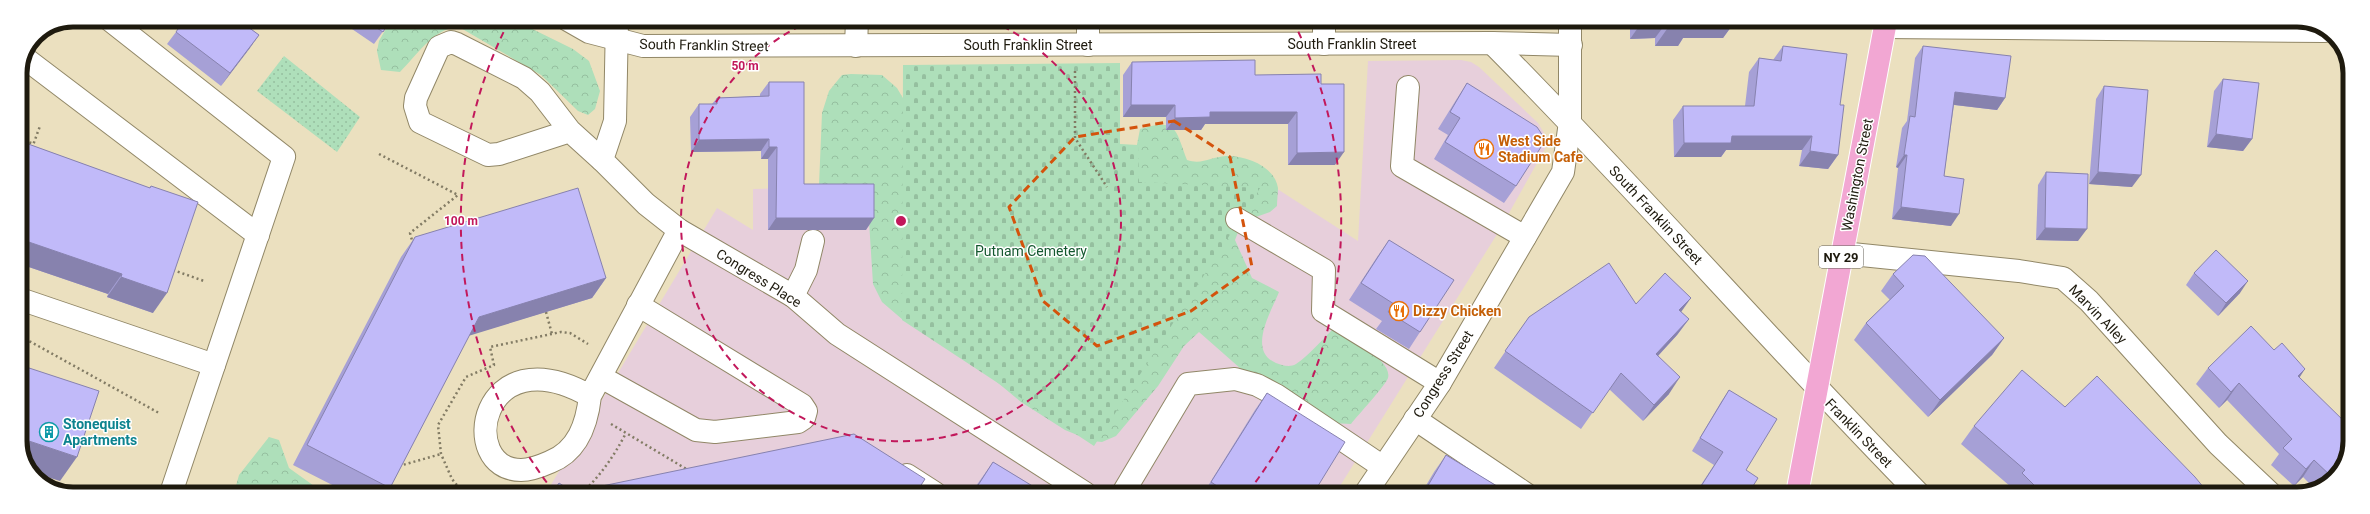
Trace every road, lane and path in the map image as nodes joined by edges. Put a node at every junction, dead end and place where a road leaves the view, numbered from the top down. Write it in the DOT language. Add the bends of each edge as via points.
graph roads {
  1 [pos="119,27"];
  2 [pos="580,27"];
  3 [pos="857,27"];
  4 [pos="1088,27"];
  5 [pos="1324,27"];
  6 [pos="1570,27"];
  7 [pos="1884,27"];
  8 [pos="2074,27"];
  9 [pos="617,30"];
  10 [pos="2314,31"];
  11 [pos="1492,43"];
  12 [pos="1324,44"];
  13 [pos="1088,45"];
  14 [pos="1571,45"];
  15 [pos="856,46"];
  16 [pos="29,61"];
  17 [pos="1075,71"];
  18 [pos="1408,87"];
  19 [pos="1570,122"];
  20 [pos="40,126"];
  21 [pos="570,131"];
  22 [pos="27,142"];
  23 [pos="34,144"];
  24 [pos="32,150"];
  25 [pos="379,154"];
  26 [pos="602,160"];
  27 [pos="1107,187"];
  28 [pos="1237,219"];
  29 [pos="679,230"];
  30 [pos="258,235"];
  31 [pos="1525,237"];
  32 [pos="813,241"];
  33 [pos="414,246"];
  34 [pos="1842,253"];
  35 [pos="170,269"];
  36 [pos="204,281"];
  37 [pos="793,296"];
  38 [pos="27,301"];
  39 [pos="638,304"];
  40 [pos="546,312"];
  41 [pos="552,334"];
  42 [pos="27,340"];
  43 [pos="592,346"];
  44 [pos="214,365"];
  45 [pos="601,377"];
  46 [pos="1440,383"];
  47 [pos="1816,389"];
  48 [pos="590,396"];
  49 [pos="159,413"];
  50 [pos="1416,419"];
  51 [pos="626,432"];
  52 [pos="441,454"];
  53 [pos="397,467"];
  54 [pos="1383,467"];
  55 [pos="907,475"];
  56 [pos="173,487"];
  57 [pos="458,487"];
  58 [pos="588,487"];
  59 [pos="926,487"];
  60 [pos="1075,487"];
  61 [pos="1127,487"];
  62 [pos="1370,487"];
  63 [pos="1516,487"];
  64 [pos="1798,487"];
  65 [pos="1912,487"];
  66 [pos="2264,487"];
  1 -- 30 [label="street" via="284,157"];
  2 -- 9 [label="street, South Franklin Street" via="589,32"];
  3 -- 15 [label="street"];
  4 -- 13 [label="street"];
  5 -- 12 [label="street"];
  6 -- 14 [label="street, Congress Street"];
  7 -- 34 [label="highway, Washington Street / NY 29"];
  8 -- 10 [label="street"];
  9 -- 15 [label="street, South Franklin Street" via="643,46"];
  9 -- 26 [label="street" via="615,121"];
  11 -- 12 [label="street, South Franklin Street"];
  11 -- 14 [label="street, South Franklin Street"];
  11 -- 19 [label="street, South Franklin Street"];
  12 -- 13 [label="street, South Franklin Street"];
  13 -- 15 [label="street, South Franklin Street"];
  14 -- 19 [label="street, Congress Street"];
  16 -- 30 [label="street"];
  17 -- 27 [label="path" via="1075,138"];
  18 -- 31 [label="street" via="1402,166"];
  19 -- 31 [label="street, Congress Street" via="1563,172"];
  19 -- 47 [label="street, South Franklin Street"];
  20 -- 23 [label="path"];
  21 -- 21 [label="street, Congress Place" via="540,92 524,78 451,42 445,43 436,52 416,98 415,106 420,122 488,155"];
  21 -- 26 [label="street, Congress Place"];
  22 -- 23 [label="path"];
  23 -- 24 [label="path"];
  25 -- 33 [label="path" via="458,195 410,233"];
  26 -- 29 [label="street, Congress Place" via="646,204"];
  28 -- 46 [label="street" via="1324,270 1323,311"];
  29 -- 37 [label="street, Congress Place"];
  29 -- 39 [label="street"];
  30 -- 44 [label="street"];
  31 -- 46 [label="street, Congress Street"];
  32 -- 37 [label="street" via="806,270"];
  34 -- 47 [label="highway, Washington Street / NY 29"];
  34 -- 66 [label="street, Marvin Alley" via="2019,271 2063,278 2088,301 2218,444"];
  35 -- 36 [label="path"];
  37 -- 60 [label="street, Congress Place" via="837,334"];
  38 -- 44 [label="street"];
  39 -- 45 [label="street"];
  39 -- 45 [label="street" via="802,405 806,411 804,418 798,422 715,432 701,431"];
  40 -- 41 [label="path"];
  41 -- 43 [label="path" via="570,333"];
  41 -- 52 [label="path" via="490,347 494,365 466,376 438,425"];
  42 -- 49 [label="path"];
  44 -- 56 [label="street"];
  45 -- 48 [label="street"];
  46 -- 50 [label="street, Congress Street"];
  47 -- 64 [label="highway, Washington Street / NY 29"];
  47 -- 65 [label="street, Franklin Street"];
  48 -- 48 [label="street" via="588,420 581,434 571,448 558,459 520,470 501,464 489,451 485,437 491,406 500,392 516,383 536,379 557,381"];
  50 -- 54 [label="street, Congress Street"];
  50 -- 63 [label="street"];
  51 -- 58 [label="path" via="613,457"];
  52 -- 53 [label="path"];
  52 -- 57 [label="path"];
  54 -- 61 [label="street" via="1263,389 1235,379 1218,379 1188,384"];
  54 -- 62 [label="street, Congress Street"];
  55 -- 59 [label="street"];
}
